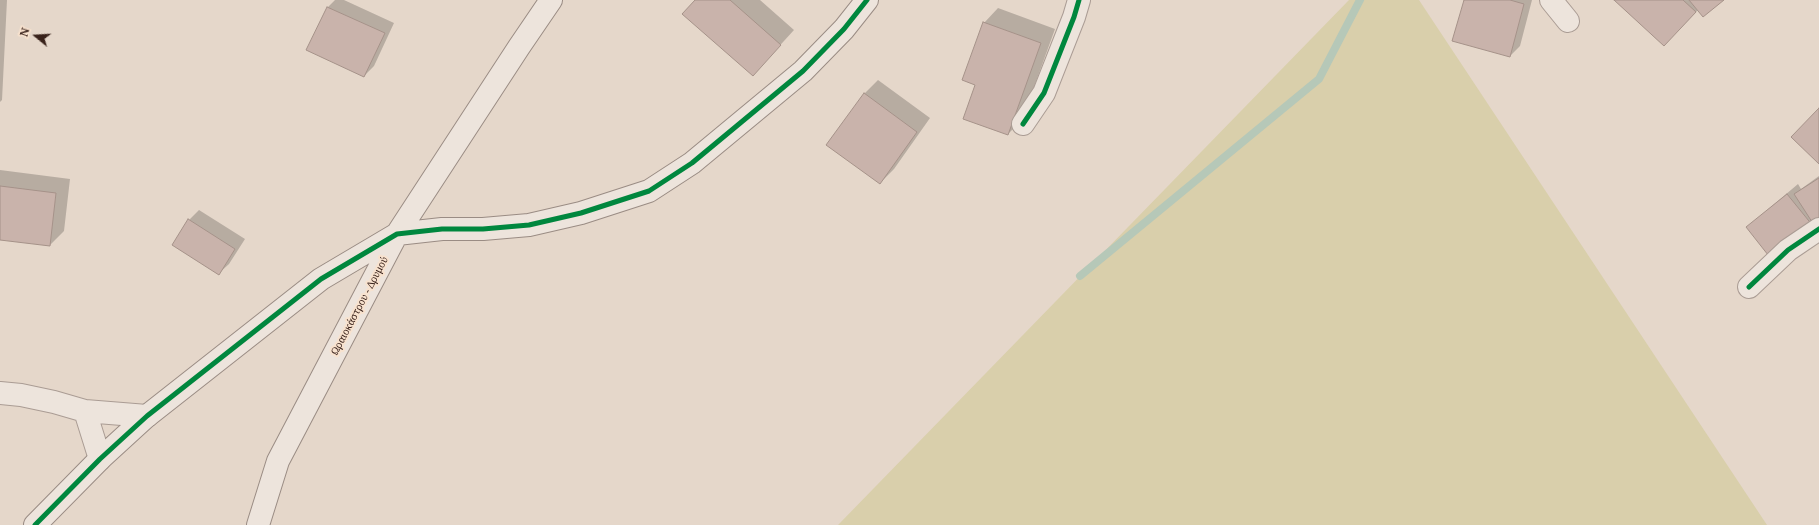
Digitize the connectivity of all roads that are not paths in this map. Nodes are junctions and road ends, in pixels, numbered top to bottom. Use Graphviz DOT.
graph roads {
  1 [pos="551,0"];
  2 [pos="866,0"];
  3 [pos="1079,0"];
  4 [pos="1551,0"];
  5 [pos="1568,21"];
  6 [pos="1023,124"];
  7 [pos="1819,229"];
  8 [pos="397,234"];
  9 [pos="1749,287"];
  10 [pos="0,393"];
  11 [pos="85,411"];
  12 [pos="147,416"];
  13 [pos="100,459"];
  14 [pos="35,525"];
  15 [pos="258,525"];
  1 -- 8 [label="street, Ωραιοκάστρου - Δρυμού"];
  2 -- 8 [label="street"];
  3 -- 6 [label="street"];
  4 -- 5 [label="street"];
  7 -- 9 [label="street"];
  8 -- 12 [label="street"];
  8 -- 15 [label="street, Ωραιοκάστρου - Δρυμού"];
  10 -- 11 [label="street"];
  11 -- 12 [label="street"];
  11 -- 13 [label="street"];
  12 -- 13 [label="street"];
  13 -- 14 [label="street"];
}
